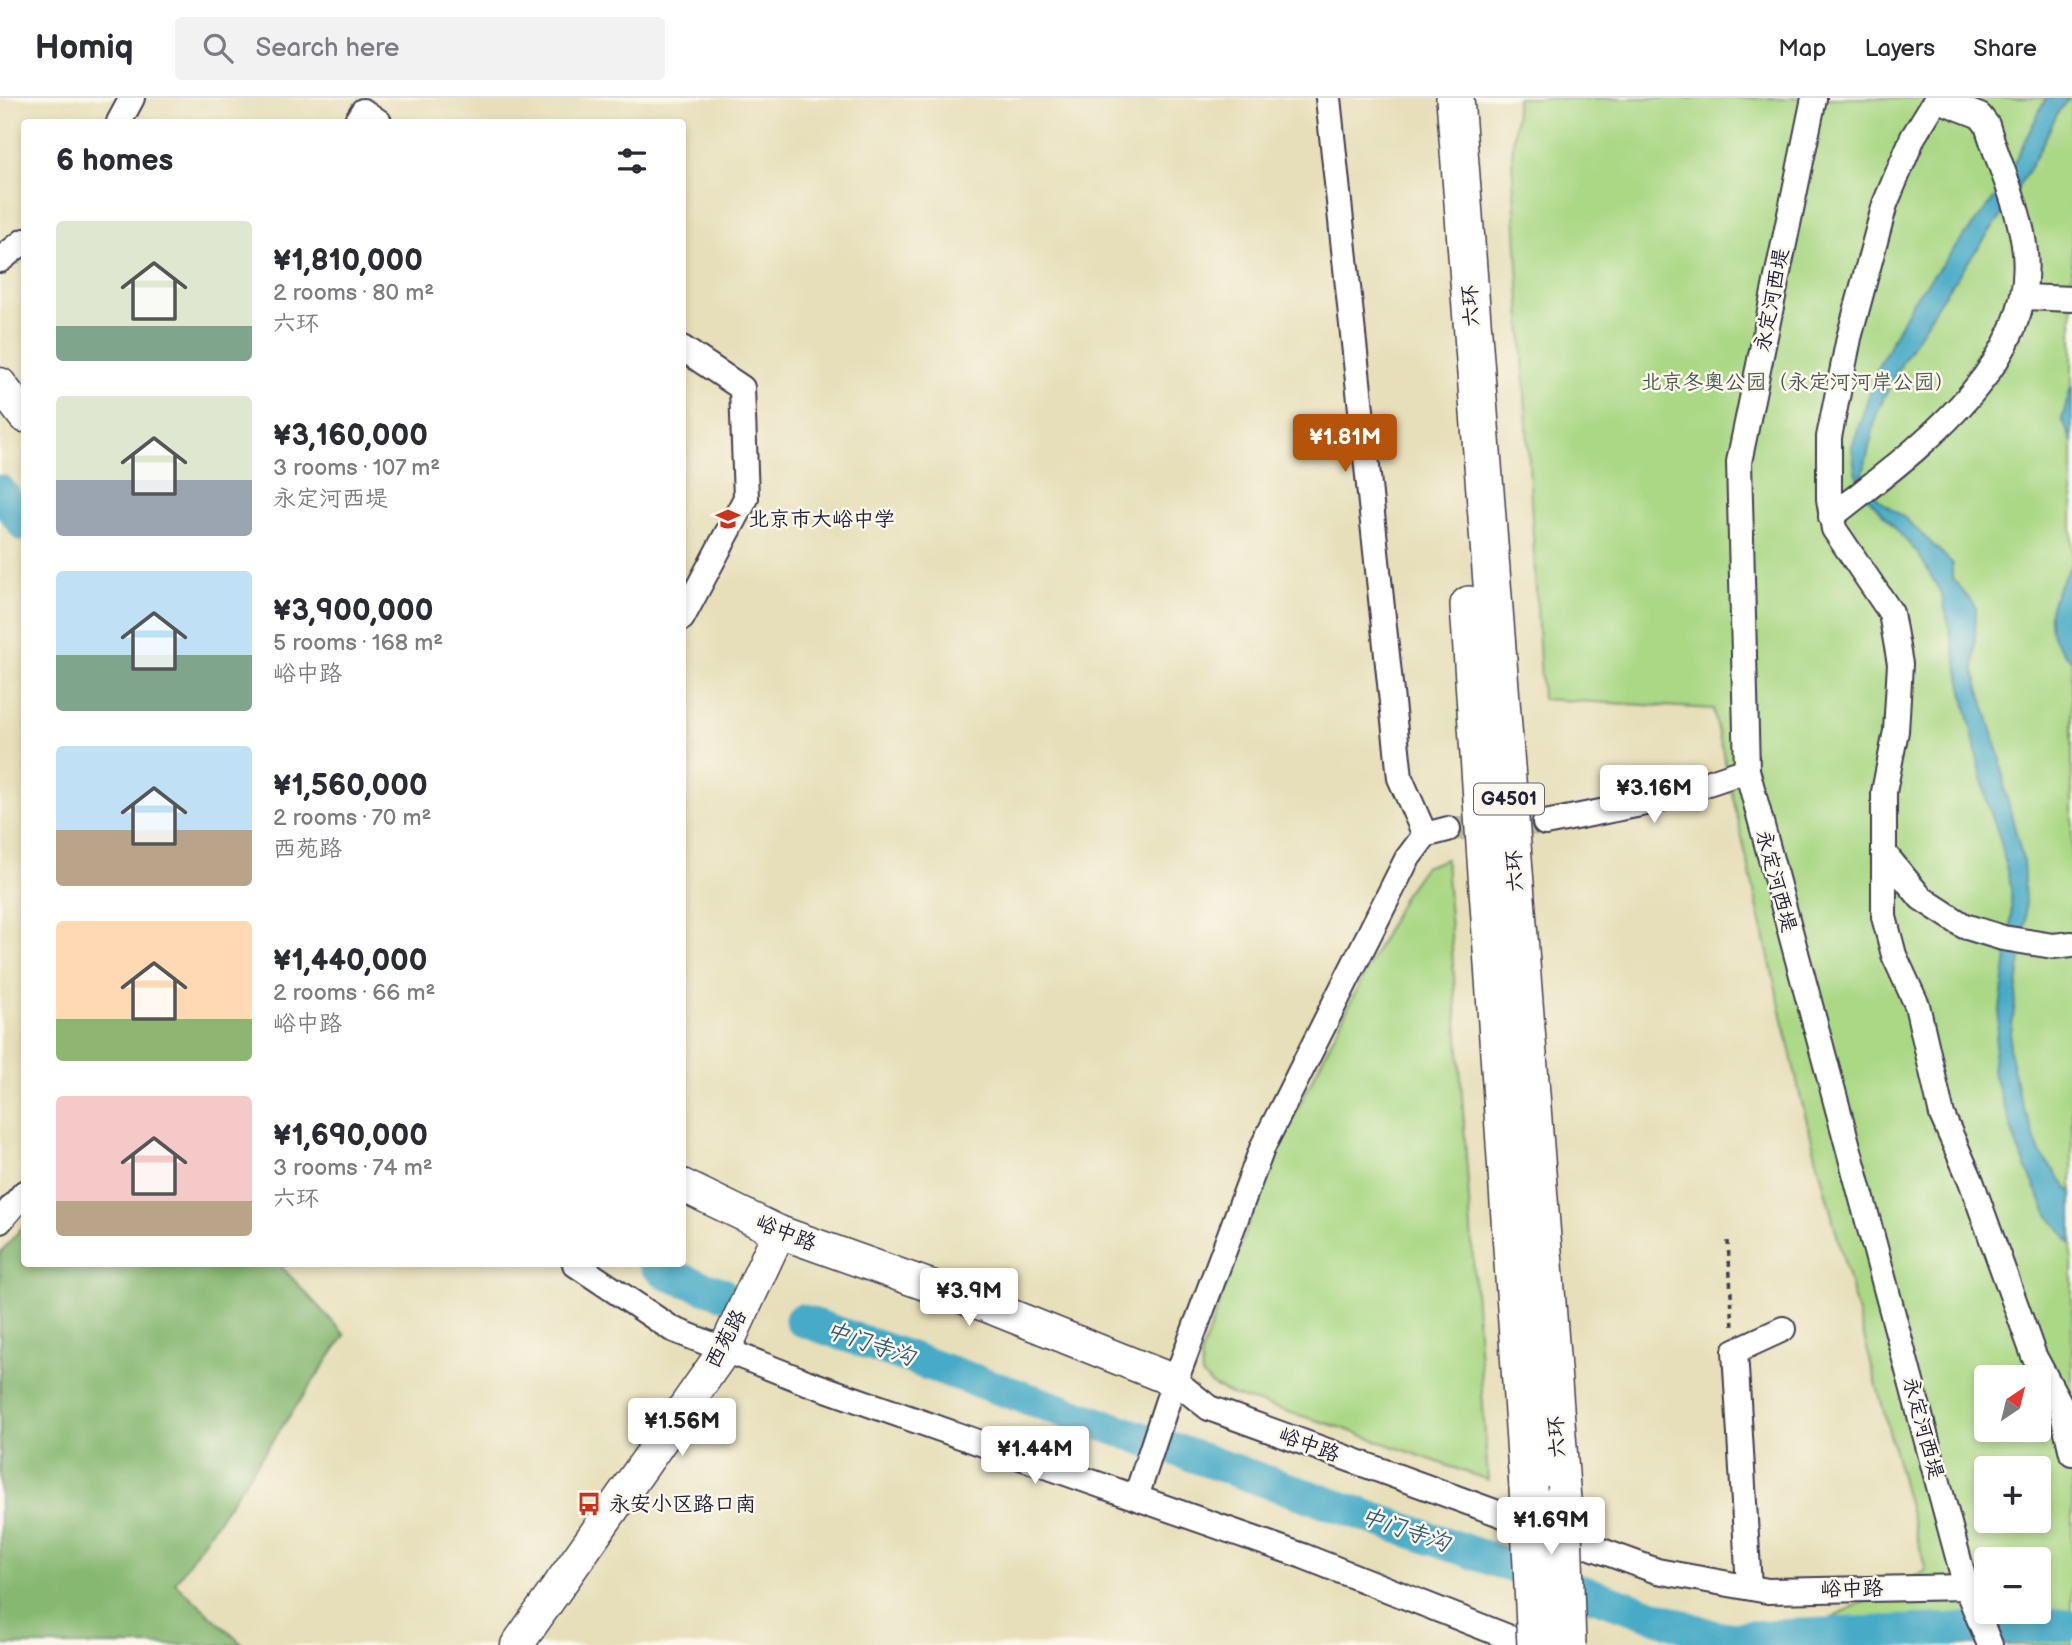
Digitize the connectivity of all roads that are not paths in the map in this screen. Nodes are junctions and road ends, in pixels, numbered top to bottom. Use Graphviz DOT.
graph roads {
  1 [pos="132,98"];
  2 [pos="1328,98"];
  3 [pos="1434,98"];
  4 [pos="1455,98"];
  5 [pos="1472,98"];
  6 [pos="1814,98"];
  7 [pos="1937,98"];
  8 [pos="121,119"];
  9 [pos="358,119"];
  10 [pos="375,119"];
  11 [pos="1461,180"];
  12 [pos="21,243"];
  13 [pos="0,260"];
  14 [pos="2025,297"];
  15 [pos="2072,299"];
  16 [pos="686,351"];
  17 [pos="0,384"];
  18 [pos="21,412"];
  19 [pos="1831,517"];
  20 [pos="686,610"];
  21 [pos="1747,770"];
  22 [pos="1545,823"];
  23 [pos="1884,853"];
  24 [pos="2072,944"];
  25 [pos="686,1187"];
  26 [pos="21,1196"];
  27 [pos="0,1221"];
  28 [pos="779,1232"];
  29 [pos="579,1267"];
  30 [pos="1783,1329"];
  31 [pos="724,1351"];
  32 [pos="1171,1392"];
  33 [pos="2072,1453"];
  34 [pos="1136,1496"];
  35 [pos="1749,1587"];
  36 [pos="1967,1588"];
  37 [pos="517,1645"];
  38 [pos="1528,1645"];
  39 [pos="1536,1645"];
  40 [pos="1567,1645"];
  41 [pos="1990,1645"];
  1 -- 8 [label="street"];
  2 -- 32 [label="street"];
  3 -- 39 [label="highway, 六环 / G4501, bridge"];
  4 -- 11 [label="highway, 六环 / G4501"];
  5 -- 11 [label="highway"];
  6 -- 21 [label="street, 永定河西堤"];
  7 -- 14 [label="street"];
  7 -- 19 [label="street"];
  9 -- 10 [label="street"];
  11 -- 40 [label="highway, 六环 / G4501, bridge"];
  12 -- 13 [label="street"];
  14 -- 15 [label="street"];
  14 -- 19 [label="street"];
  16 -- 20 [label="street"];
  17 -- 18 [label="main road"];
  19 -- 23 [label="street"];
  21 -- 22 [label="street"];
  21 -- 36 [label="street, 永定河西堤"];
  23 -- 24 [label="street"];
  23 -- 33 [label="street"];
  25 -- 28 [label="main road, 峪中路"];
  26 -- 27 [label="street"];
  28 -- 31 [label="main road, 西苑路"];
  28 -- 32 [label="main road, 峪中路"];
  29 -- 31 [label="street"];
  30 -- 35 [label="street"];
  31 -- 34 [label="street"];
  31 -- 37 [label="main road, 西苑路"];
  32 -- 34 [label="street"];
  32 -- 35 [label="street, 峪中路"];
  34 -- 38 [label="street"];
  35 -- 36 [label="street, 峪中路"];
  36 -- 41 [label="street, 永定河西堤"];
}
